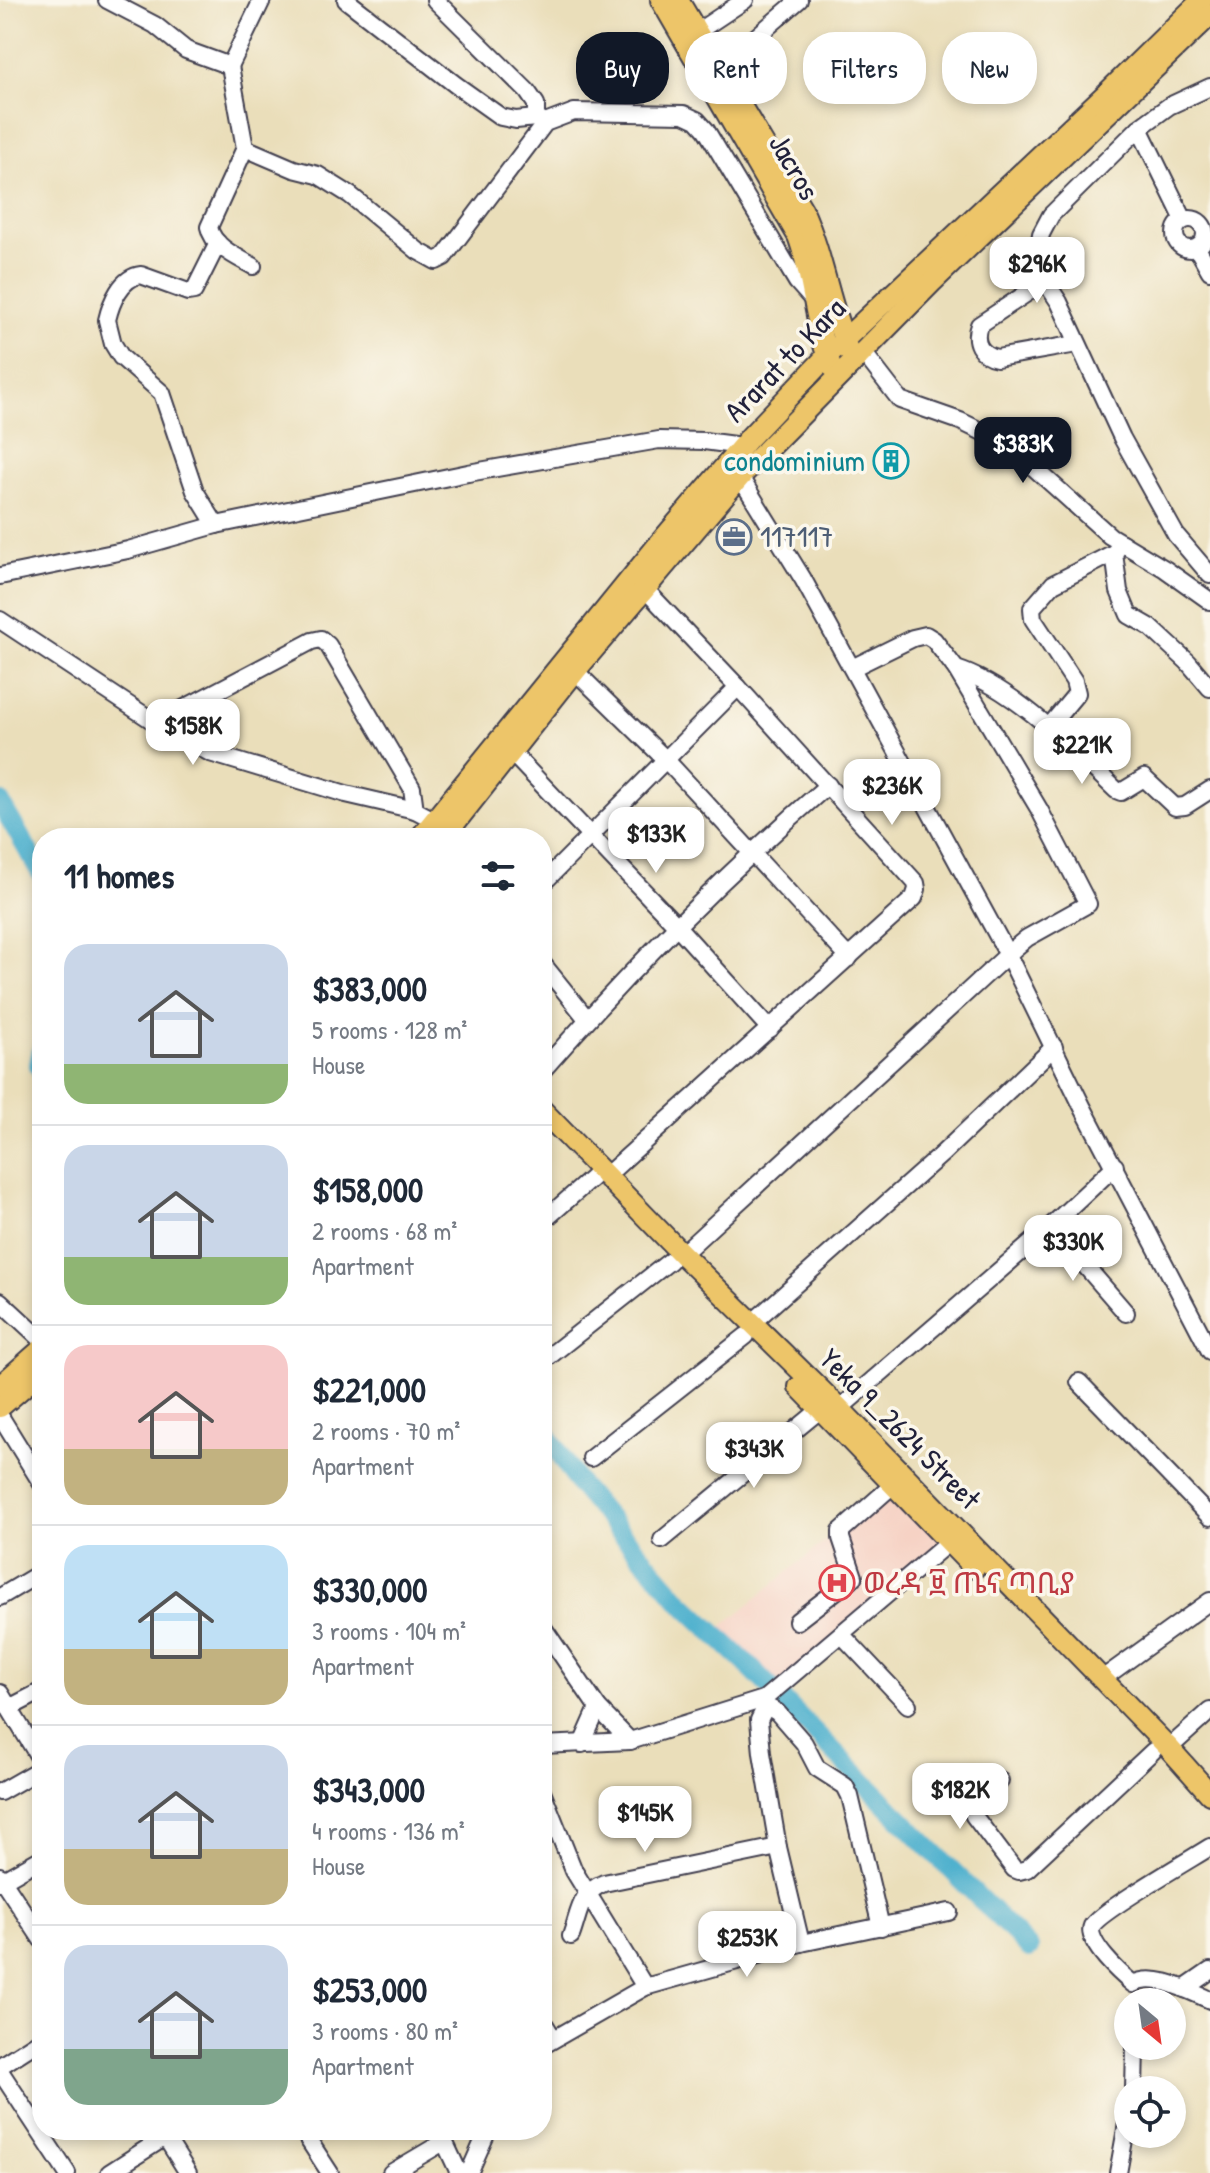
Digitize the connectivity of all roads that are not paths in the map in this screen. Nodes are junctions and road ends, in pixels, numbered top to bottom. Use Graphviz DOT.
graph roads {
  1 [pos="107,0"];
  2 [pos="262,0"];
  3 [pos="346,0"];
  4 [pos="435,0"];
  5 [pos="661,0"];
  6 [pos="678,0"];
  7 [pos="745,0"];
  8 [pos="799,0"];
  9 [pos="1202,0"];
  10 [pos="1210,15"];
  11 [pos="697,32"];
  12 [pos="762,32"];
  13 [pos="230,66"];
  14 [pos="1210,87"];
  15 [pos="741,104"];
  16 [pos="541,120"];
  17 [pos="1139,128"];
  18 [pos="245,148"];
  19 [pos="1184,220"];
  20 [pos="1207,226"];
  21 [pos="218,243"];
  22 [pos="1197,248"];
  23 [pos="253,266"];
  24 [pos="1210,271"];
  25 [pos="1045,281"];
  26 [pos="812,299"];
  27 [pos="844,342"];
  28 [pos="1077,344"];
  29 [pos="827,356"];
  30 [pos="858,357"];
  31 [pos="836,379"];
  32 [pos="742,446"];
  33 [pos="740,477"];
  34 [pos="216,525"];
  35 [pos="1118,548"];
  36 [pos="1210,575"];
  37 [pos="0,576"];
  38 [pos="644,588"];
  39 [pos="1210,601"];
  40 [pos="0,620"];
  41 [pos="570,665"];
  42 [pos="852,668"];
  43 [pos="956,669"];
  44 [pos="738,687"];
  45 [pos="1210,688"];
  46 [pos="156,723"];
  47 [pos="1048,728"];
  48 [pos="511,752"];
  49 [pos="666,760"];
  50 [pos="828,785"];
  51 [pos="1210,790"];
  52 [pos="431,823"];
  53 [pos="590,834"];
  54 [pos="752,851"];
  55 [pos="552,874"];
  56 [pos="676,925"];
  57 [pos="1008,955"];
  58 [pos="849,958"];
  59 [pos="552,975"];
  60 [pos="587,1019"];
  61 [pos="770,1029"];
  62 [pos="1054,1047"];
  63 [pos="552,1059"];
  64 [pos="552,1122"];
  65 [pos="552,1137"];
  66 [pos="1115,1166"];
  67 [pos="599,1176"];
  68 [pos="552,1214"];
  69 [pos="1051,1226"];
  70 [pos="676,1258"];
  71 [pos="0,1301"];
  72 [pos="1126,1313"];
  73 [pos="749,1330"];
  74 [pos="32,1331"];
  75 [pos="1210,1351"];
  76 [pos="552,1354"];
  77 [pos="32,1358"];
  78 [pos="32,1380"];
  79 [pos="1079,1382"];
  80 [pos="0,1386"];
  81 [pos="0,1407"];
  82 [pos="830,1409"];
  83 [pos="0,1416"];
  84 [pos="591,1458"];
  85 [pos="32,1468"];
  86 [pos="894,1484"];
  87 [pos="1210,1517"];
  88 [pos="662,1540"];
  89 [pos="949,1542"];
  90 [pos="32,1578"];
  91 [pos="0,1596"];
  92 [pos="1210,1601"];
  93 [pos="797,1621"];
  94 [pos="841,1634"];
  95 [pos="552,1641"];
  96 [pos="1102,1679"];
  97 [pos="0,1693"];
  98 [pos="32,1696"];
  99 [pos="767,1699"];
  100 [pos="908,1705"];
  101 [pos="9,1708"];
  102 [pos="598,1708"];
  103 [pos="1210,1711"];
  104 [pos="630,1741"];
  105 [pos="582,1744"];
  106 [pos="552,1745"];
  107 [pos="32,1746"];
  108 [pos="1161,1749"];
  109 [pos="32,1774"];
  110 [pos="1000,1781"];
  111 [pos="0,1792"];
  112 [pos="1210,1794"];
  113 [pos="1210,1810"];
  114 [pos="552,1816"];
  115 [pos="778,1847"];
  116 [pos="1210,1847"];
  117 [pos="32,1863"];
  118 [pos="1,1880"];
  119 [pos="586,1893"];
  120 [pos="949,1912"];
  121 [pos="32,1925"];
  122 [pos="881,1927"];
  123 [pos="571,1936"];
  124 [pos="801,1943"];
  125 [pos="1210,1971"];
  126 [pos="1133,1984"];
  127 [pos="645,1987"];
  128 [pos="1133,1988"];
  129 [pos="1180,1988"];
  130 [pos="1185,1988"];
  131 [pos="1186,1990"];
  132 [pos="1210,2000"];
  133 [pos="552,2039"];
  134 [pos="32,2046"];
  135 [pos="0,2068"];
  136 [pos="32,2118"];
  137 [pos="46,2140"];
  138 [pos="156,2140"];
  139 [pos="171,2140"];
  140 [pos="309,2140"];
  141 [pos="438,2140"];
  142 [pos="447,2140"];
  143 [pos="484,2140"];
  144 [pos="1123,2148"];
  145 [pos="67,2173"];
  146 [pos="109,2173"];
  147 [pos="188,2173"];
  148 [pos="330,2173"];
  149 [pos="391,2173"];
  150 [pos="459,2173"];
  151 [pos="469,2173"];
  152 [pos="1118,2173"];
  1 -- 13 [label="street"];
  2 -- 13 [label="street"];
  3 -- 16 [label="street"];
  4 -- 16 [label="street"];
  5 -- 26 [label="main road, Jacros"];
  6 -- 11 [label="main road, Jacros"];
  7 -- 11 [label="street"];
  8 -- 12 [label="street"];
  9 -- 27 [label="main road, Ararat to Kara"];
  10 -- 30 [label="main road, Ararat to Kara"];
  13 -- 18 [label="street"];
  14 -- 17 [label="street"];
  15 -- 27 [label="main road, Jacros"];
  16 -- 18 [label="street"];
  16 -- 26 [label="street"];
  17 -- 19 [label="street"];
  17 -- 25 [label="street"];
  18 -- 21 [label="street"];
  19 -- 20 [label="street"];
  19 -- 22 [label="street"];
  20 -- 22 [label="street"];
  21 -- 23 [label="street"];
  21 -- 34 [label="street"];
  22 -- 24 [label="street"];
  25 -- 28 [label="street"];
  25 -- 28 [label="street"];
  26 -- 29 [label="main road, Jacros"];
  27 -- 29 [label="main road, Ararat to Kara"];
  27 -- 30 [label="main road, Jacros"];
  28 -- 36 [label="street"];
  29 -- 31 [label="main road, Jacros"];
  29 -- 32 [label="main road, Ararat to Kara"];
  30 -- 31 [label="main road, Ararat to Kara"];
  30 -- 35 [label="street"];
  31 -- 33 [label="main road, Ararat to Kara"];
  32 -- 34 [label="street"];
  32 -- 41 [label="main road, Ararat to Kara"];
  33 -- 38 [label="main road, Ararat to Kara"];
  33 -- 42 [label="street"];
  34 -- 37 [label="street"];
  35 -- 39 [label="street"];
  35 -- 45 [label="street"];
  35 -- 47 [label="street"];
  38 -- 41 [label="main road, Ararat to Kara"];
  38 -- 44 [label="street"];
  40 -- 46 [label="street"];
  41 -- 48 [label="main road, Ararat to Kara"];
  41 -- 49 [label="street"];
  41 -- 52 [label="main road, Ararat to Kara"];
  42 -- 43 [label="street"];
  42 -- 57 [label="street"];
  43 -- 47 [label="street"];
  43 -- 57 [label="street"];
  44 -- 49 [label="street"];
  44 -- 50 [label="street"];
  46 -- 52 [label="street"];
  46 -- 52 [label="street"];
  47 -- 51 [label="street"];
  48 -- 52 [label="main road, Ararat to Kara"];
  48 -- 53 [label="street"];
  49 -- 53 [label="street"];
  49 -- 54 [label="street"];
  50 -- 54 [label="street"];
  50 -- 58 [label="street"];
  53 -- 55 [label="street"];
  53 -- 56 [label="street"];
  54 -- 56 [label="street"];
  54 -- 58 [label="street"];
  56 -- 60 [label="street"];
  56 -- 61 [label="street"];
  57 -- 62 [label="street"];
  57 -- 70 [label="street"];
  58 -- 61 [label="street"];
  59 -- 60 [label="street"];
  60 -- 63 [label="street"];
  61 -- 67 [label="street"];
  62 -- 66 [label="street"];
  62 -- 73 [label="street"];
  64 -- 67 [label="main road, Yeka 9_2624 Street"];
  65 -- 67 [label="main road, Yeka 9_2624 Street"];
  66 -- 69 [label="street"];
  66 -- 75 [label="street"];
  67 -- 68 [label="street"];
  67 -- 70 [label="main road, Yeka 9_2624 Street"];
  69 -- 72 [label="street"];
  69 -- 82 [label="street"];
  70 -- 73 [label="main road, Yeka 9_2624 Street"];
  70 -- 76 [label="street"];
  71 -- 74 [label="street"];
  73 -- 82 [label="main road, Yeka 9_2624 Street"];
  73 -- 84 [label="street"];
  77 -- 80 [label="main road"];
  78 -- 81 [label="main road"];
  79 -- 87 [label="street"];
  82 -- 86 [label="main road, Yeka 9_2624 Street"];
  82 -- 88 [label="street"];
  82 -- 96 [label="main road, Yeka 9_2624 Street"];
  83 -- 85 [label="street"];
  86 -- 89 [label="main road, Yeka 9_2624 Street"];
  86 -- 93 [label="street"];
  89 -- 94 [label="street"];
  89 -- 108 [label="main road, Yeka 9_2624 Street"];
  90 -- 91 [label="street"];
  92 -- 96 [label="street"];
  94 -- 99 [label="street"];
  94 -- 100 [label="street"];
  95 -- 102 [label="street"];
  96 -- 108 [label="main road, Yeka 9_2624 Street"];
  97 -- 101 [label="street"];
  98 -- 101 [label="street"];
  99 -- 104 [label="street"];
  99 -- 115 [label="street"];
  99 -- 122 [label="street"];
  101 -- 107 [label="street"];
  102 -- 104 [label="street"];
  102 -- 105 [label="street"];
  103 -- 108 [label="street"];
  104 -- 105 [label="street"];
  105 -- 106 [label="street"];
  108 -- 110 [label="street"];
  108 -- 112 [label="main road, Yeka 9_2624 Street"];
  108 -- 113 [label="main road, Yeka 9_2624 Street"];
  109 -- 111 [label="street"];
  114 -- 119 [label="street"];
  115 -- 119 [label="street"];
  115 -- 124 [label="street"];
  116 -- 126 [label="street"];
  117 -- 118 [label="street"];
  118 -- 121 [label="street"];
  119 -- 123 [label="street"];
  119 -- 127 [label="street"];
  120 -- 122 [label="street"];
  122 -- 124 [label="street"];
  124 -- 127 [label="street"];
  125 -- 130 [label="street"];
  126 -- 128 [label="street"];
  126 -- 129 [label="street"];
  127 -- 133 [label="street"];
  131 -- 132 [label="street"];
  134 -- 135 [label="street"];
  135 -- 136 [label="street"];
  137 -- 145 [label="street"];
  138 -- 146 [label="street"];
  139 -- 147 [label="street"];
  140 -- 148 [label="street"];
  141 -- 149 [label="street"];
  142 -- 150 [label="street"];
  143 -- 151 [label="street"];
  144 -- 152 [label="street"];
}
